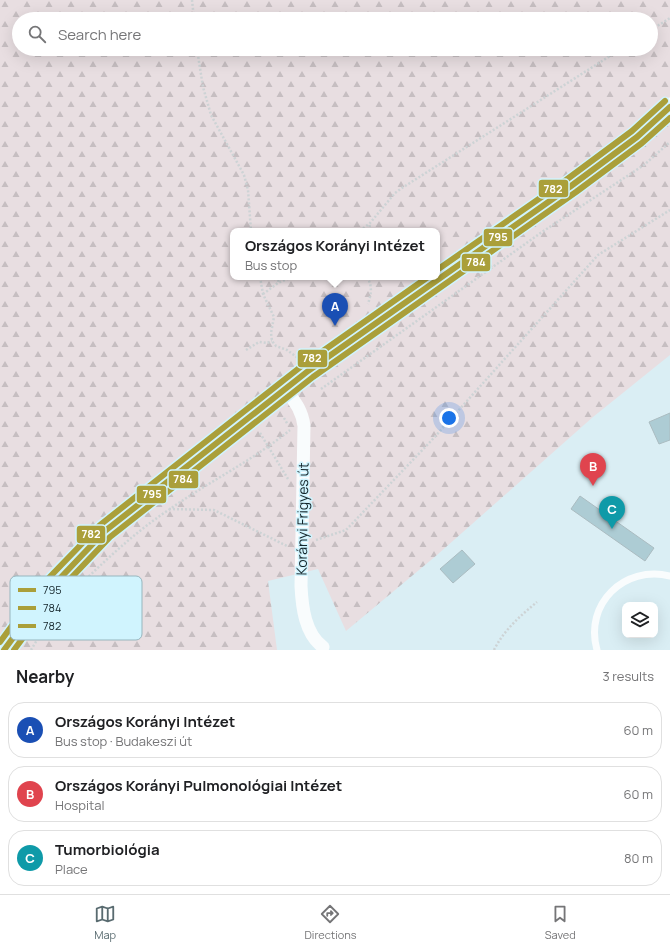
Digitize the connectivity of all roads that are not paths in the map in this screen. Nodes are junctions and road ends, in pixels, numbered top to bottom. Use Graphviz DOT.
graph roads {
  1 [pos="670,107"];
  2 [pos="440,279"];
  3 [pos="438,280"];
  4 [pos="286,390"];
  5 [pos="62,576"];
  6 [pos="670,576"];
  7 [pos="11,640"];
  8 [pos="324,649"];
  9 [pos="4,650"];
  10 [pos="597,650"];
  1 -- 2 [label="main road"];
  3 -- 4 [label="main road"];
  4 -- 5 [label="main road"];
  4 -- 8 [label="street, Korányi Frigyes út"];
  6 -- 10 [label="lane"];
  7 -- 9 [label="main road"];
}
